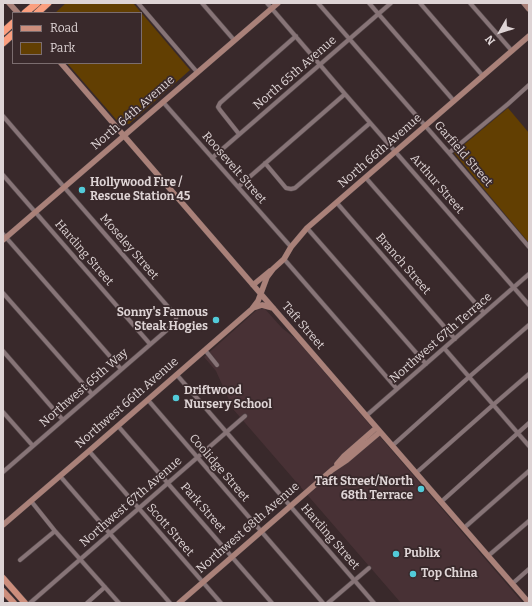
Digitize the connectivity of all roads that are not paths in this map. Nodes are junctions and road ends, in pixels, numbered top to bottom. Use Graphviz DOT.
graph roads {
  1 [pos="9,3"];
  2 [pos="48,3"];
  3 [pos="138,3"];
  4 [pos="202,3"];
  5 [pos="267,3"];
  6 [pos="278,3"];
  7 [pos="318,3"];
  8 [pos="369,3"];
  9 [pos="391,3"];
  10 [pos="420,3"];
  11 [pos="470,3"];
  12 [pos="524,3"];
  13 [pos="34,5"];
  14 [pos="272,8"];
  15 [pos="529,9"];
  16 [pos="17,12"];
  17 [pos="26,12"];
  18 [pos="38,12"];
  19 [pos="378,14"];
  20 [pos="12,24"];
  21 [pos="3,32"];
  22 [pos="12,35"];
  23 [pos="296,36"];
  24 [pos="529,36"];
  25 [pos="349,39"];
  26 [pos="234,40"];
  27 [pos="3,43"];
  28 [pos="512,51"];
  29 [pos="62,64"];
  30 [pos="320,65"];
  31 [pos="197,72"];
  32 [pos="483,76"];
  33 [pos="529,85"];
  34 [pos="345,94"];
  35 [pos="454,101"];
  36 [pos="163,102"];
  37 [pos="3,116"];
  38 [pos="370,123"];
  39 [pos="426,126"];
  40 [pos="239,134"];
  41 [pos="123,136"];
  42 [pos="396,152"];
  43 [pos="449,153"];
  44 [pos="212,158"];
  45 [pos="265,163"];
  46 [pos="3,175"];
  47 [pos="366,178"];
  48 [pos="64,187"];
  49 [pos="238,187"];
  50 [pos="337,203"];
  51 [pos="35,212"];
  52 [pos="308,228"];
  53 [pos="4,237"];
  54 [pos="529,246"];
  55 [pos="291,247"];
  56 [pos="284,259"];
  57 [pos="274,269"];
  58 [pos="529,274"];
  59 [pos="253,285"];
  60 [pos="514,287"];
  61 [pos="3,293"];
  62 [pos="261,294"];
  63 [pos="529,304"];
  64 [pos="274,308"];
  65 [pos="252,309"];
  66 [pos="484,313"];
  67 [pos="176,319"];
  68 [pos="529,324"];
  69 [pos="455,339"];
  70 [pos="150,344"];
  71 [pos="444,348"];
  72 [pos="205,350"];
  73 [pos="3,352"];
  74 [pos="426,364"];
  75 [pos="217,365"];
  76 [pos="121,369"];
  77 [pos="529,374"];
  78 [pos="177,375"];
  79 [pos="469,377"];
  80 [pos="397,390"];
  81 [pos="92,394"];
  82 [pos="148,400"];
  83 [pos="493,405"];
  84 [pos="3,412"];
  85 [pos="245,416"];
  86 [pos="366,416"];
  87 [pos="63,420"];
  88 [pos="529,423"];
  89 [pos="118,426"];
  90 [pos="378,430"];
  91 [pos="226,432"];
  92 [pos="517,433"];
  93 [pos="33,446"];
  94 [pos="392,446"];
  95 [pos="529,446"];
  96 [pos="89,451"];
  97 [pos="197,458"];
  98 [pos="3,471"];
  99 [pos="529,471"];
  100 [pos="416,473"];
  101 [pos="60,476"];
  102 [pos="168,483"];
  103 [pos="30,501"];
  104 [pos="441,502"];
  105 [pos="290,506"];
  106 [pos="139,509"];
  107 [pos="529,521"];
  108 [pos="3,525"];
  109 [pos="464,528"];
  110 [pos="55,531"];
  111 [pos="261,532"];
  112 [pos="110,534"];
  113 [pos="488,556"];
  114 [pos="232,557"];
  115 [pos="81,559"];
  116 [pos="20,560"];
  117 [pos="368,568"];
  118 [pos="529,570"];
  119 [pos="3,578"];
  120 [pos="354,580"];
  121 [pos="203,582"];
  122 [pos="512,584"];
  123 [pos="105,587"];
  124 [pos="3,590"];
  125 [pos="14,603"];
  126 [pos="25,603"];
  127 [pos="30,603"];
  128 [pos="87,603"];
  129 [pos="119,603"];
  130 [pos="170,603"];
  131 [pos="179,603"];
  132 [pos="221,603"];
  133 [pos="272,603"];
  134 [pos="323,603"];
  135 [pos="328,603"];
  136 [pos="374,603"];
  137 [pos="529,603"];
  1 -- 16 [label="street"];
  2 -- 18 [label="highway"];
  3 -- 31 [label="street"];
  4 -- 26 [label="street"];
  5 -- 14 [label="street, Arthur Street"];
  6 -- 14 [label="street, North 64th Avenue"];
  7 -- 25 [label="street, Garfield Street"];
  8 -- 19 [label="street"];
  9 -- 19 [label="street, North 65th Avenue"];
  10 -- 32 [label="street"];
  11 -- 28 [label="street"];
  12 -- 15 [label="street"];
  13 -- 17 [label="highway"];
  14 -- 23 [label="street, Arthur Street"];
  14 -- 26 [label="street, North 64th Avenue"];
  19 -- 25 [label="street, North 65th Avenue"];
  19 -- 35 [label="street"];
  20 -- 21 [label="highway"];
  22 -- 27 [label="highway"];
  23 -- 30 [label="street, Arthur Street"];
  23 -- 40 [label="street"];
  24 -- 28 [label="street, North 66th Avenue"];
  25 -- 30 [label="street, North 65th Avenue"];
  25 -- 39 [label="street, Garfield Street"];
  26 -- 31 [label="street, North 64th Avenue"];
  28 -- 32 [label="street, North 66th Avenue"];
  29 -- 41 [label="street, Taft Street"];
  30 -- 34 [label="street, Arthur Street"];
  30 -- 40 [label="street, North 65th Avenue"];
  31 -- 36 [label="street, North 64th Avenue"];
  32 -- 35 [label="street, North 66th Avenue"];
  33 -- 43 [label="street"];
  34 -- 38 [label="street, Arthur Street"];
  34 -- 45 [label="street"];
  35 -- 39 [label="street, North 66th Avenue"];
  36 -- 41 [label="street, North 64th Avenue"];
  36 -- 44 [label="street, Roosevelt Street"];
  37 -- 48 [label="street, Moseley Street"];
  38 -- 42 [label="street, Arthur Street"];
  38 -- 45 [label="street"];
  39 -- 42 [label="street, North 66th Avenue"];
  39 -- 43 [label="street, Garfield Street"];
  40 -- 44 [label="street, North 65th Avenue"];
  41 -- 48 [label="street, North 64th Avenue"];
  41 -- 59 [label="street, Taft Street"];
  42 -- 47 [label="street, North 66th Avenue"];
  42 -- 60 [label="street, Arthur Street"];
  43 -- 54 [label="street, Garfield Street"];
  44 -- 49 [label="street, Roosevelt Street"];
  45 -- 49 [label="street"];
  46 -- 51 [label="street, Harding Street"];
  47 -- 50 [label="street, North 66th Avenue"];
  47 -- 66 [label="street"];
  48 -- 51 [label="street, North 64th Avenue"];
  48 -- 67 [label="street, Moseley Street"];
  49 -- 55 [label="street, Roosevelt Street"];
  50 -- 52 [label="street, North 66th Avenue"];
  50 -- 69 [label="street, Branch Street"];
  51 -- 53 [label="street, North 64th Avenue"];
  51 -- 70 [label="street, Harding Street"];
  52 -- 55 [label="street, North 66th Avenue"];
  52 -- 74 [label="street"];
  53 -- 76 [label="street"];
  55 -- 56 [label="street, North 66th Avenue"];
  56 -- 57 [label="street, North 66th Avenue"];
  56 -- 80 [label="street"];
  57 -- 59 [label="street"];
  57 -- 62 [label="street, North 66th Avenue"];
  58 -- 60 [label="street, Northwest 67th Terrace"];
  59 -- 62 [label="street, Taft Street"];
  60 -- 63 [label="street, Arthur Street"];
  60 -- 66 [label="street, Northwest 67th Terrace"];
  61 -- 81 [label="street"];
  62 -- 64 [label="street, Taft Street"];
  62 -- 65 [label="street, Northwest 66th Avenue"];
  64 -- 65 [label="street"];
  64 -- 86 [label="street, Taft Street"];
  65 -- 72 [label="street, Northwest 66th Avenue"];
  66 -- 69 [label="street, Northwest 67th Terrace"];
  67 -- 70 [label="street, Northwest 65th Way"];
  68 -- 79 [label="street"];
  69 -- 71 [label="street, Northwest 67th Terrace"];
  70 -- 76 [label="street, Northwest 65th Way"];
  71 -- 74 [label="street, Northwest 67th Terrace"];
  71 -- 79 [label="street"];
  72 -- 75 [label="street"];
  72 -- 78 [label="street, Northwest 66th Avenue"];
  73 -- 87 [label="street"];
  74 -- 80 [label="street, Northwest 67th Terrace"];
  76 -- 81 [label="street, Northwest 65th Way"];
  77 -- 83 [label="street"];
  78 -- 82 [label="street, Northwest 66th Avenue"];
  78 -- 91 [label="street, Harding Street"];
  79 -- 83 [label="street"];
  79 -- 94 [label="street"];
  80 -- 86 [label="street, Northwest 67th Terrace"];
  81 -- 87 [label="street, Northwest 65th Way"];
  82 -- 89 [label="street, Northwest 66th Avenue"];
  82 -- 97 [label="street, Coolidge Street"];
  83 -- 92 [label="street"];
  83 -- 100 [label="street"];
  84 -- 93 [label="street"];
  85 -- 91 [label="street, Northwest 67th Avenue"];
  86 -- 90 [label="street, Taft Street"];
  87 -- 93 [label="street, Northwest 65th Way"];
  88 -- 92 [label="street"];
  89 -- 96 [label="street, Northwest 66th Avenue"];
  89 -- 102 [label="street, Park Street"];
  90 -- 94 [label="street, Taft Street"];
  90 -- 105 [label="street, Northwest 68th Avenue"];
  91 -- 97 [label="street, Northwest 67th Avenue"];
  91 -- 105 [label="street, Harding Street"];
  92 -- 95 [label="street"];
  92 -- 104 [label="street"];
  93 -- 98 [label="street, Northwest 65th Way"];
  94 -- 100 [label="street, Taft Street"];
  96 -- 101 [label="street, Northwest 66th Avenue"];
  96 -- 106 [label="street, Scott Street"];
  97 -- 102 [label="street, Northwest 67th Avenue"];
  97 -- 111 [label="street, Coolidge Street"];
  99 -- 109 [label="street"];
  100 -- 104 [label="street, Taft Street"];
  101 -- 103 [label="street, Northwest 66th Avenue"];
  101 -- 112 [label="street"];
  102 -- 106 [label="street, Northwest 67th Avenue"];
  102 -- 114 [label="street, Park Street"];
  103 -- 108 [label="street, Northwest 66th Avenue"];
  103 -- 110 [label="street"];
  104 -- 109 [label="street, Taft Street"];
  105 -- 111 [label="street, Northwest 68th Avenue"];
  105 -- 120 [label="street, Harding Street"];
  106 -- 112 [label="street, Northwest 67th Avenue"];
  106 -- 121 [label="street, Scott Street"];
  107 -- 113 [label="street"];
  109 -- 113 [label="street, Taft Street"];
  110 -- 115 [label="street"];
  110 -- 116 [label="street"];
  111 -- 114 [label="street, Northwest 68th Avenue"];
  111 -- 134 [label="street, Coolidge Street"];
  112 -- 115 [label="street, Northwest 67th Avenue"];
  112 -- 130 [label="street"];
  113 -- 122 [label="street, Taft Street"];
  114 -- 121 [label="street, Northwest 68th Avenue"];
  114 -- 133 [label="street, Park Street"];
  115 -- 123 [label="street"];
  115 -- 127 [label="street, Northwest 67th Avenue"];
  117 -- 120 [label="street"];
  118 -- 122 [label="street"];
  119 -- 126 [label="main road"];
  120 -- 135 [label="street"];
  120 -- 136 [label="street, Harding Street"];
  121 -- 131 [label="street, Northwest 68th Avenue"];
  121 -- 132 [label="street, Scott Street"];
  122 -- 137 [label="street, Taft Street"];
  123 -- 128 [label="street"];
  123 -- 129 [label="street"];
  124 -- 125 [label="main road"];
}
